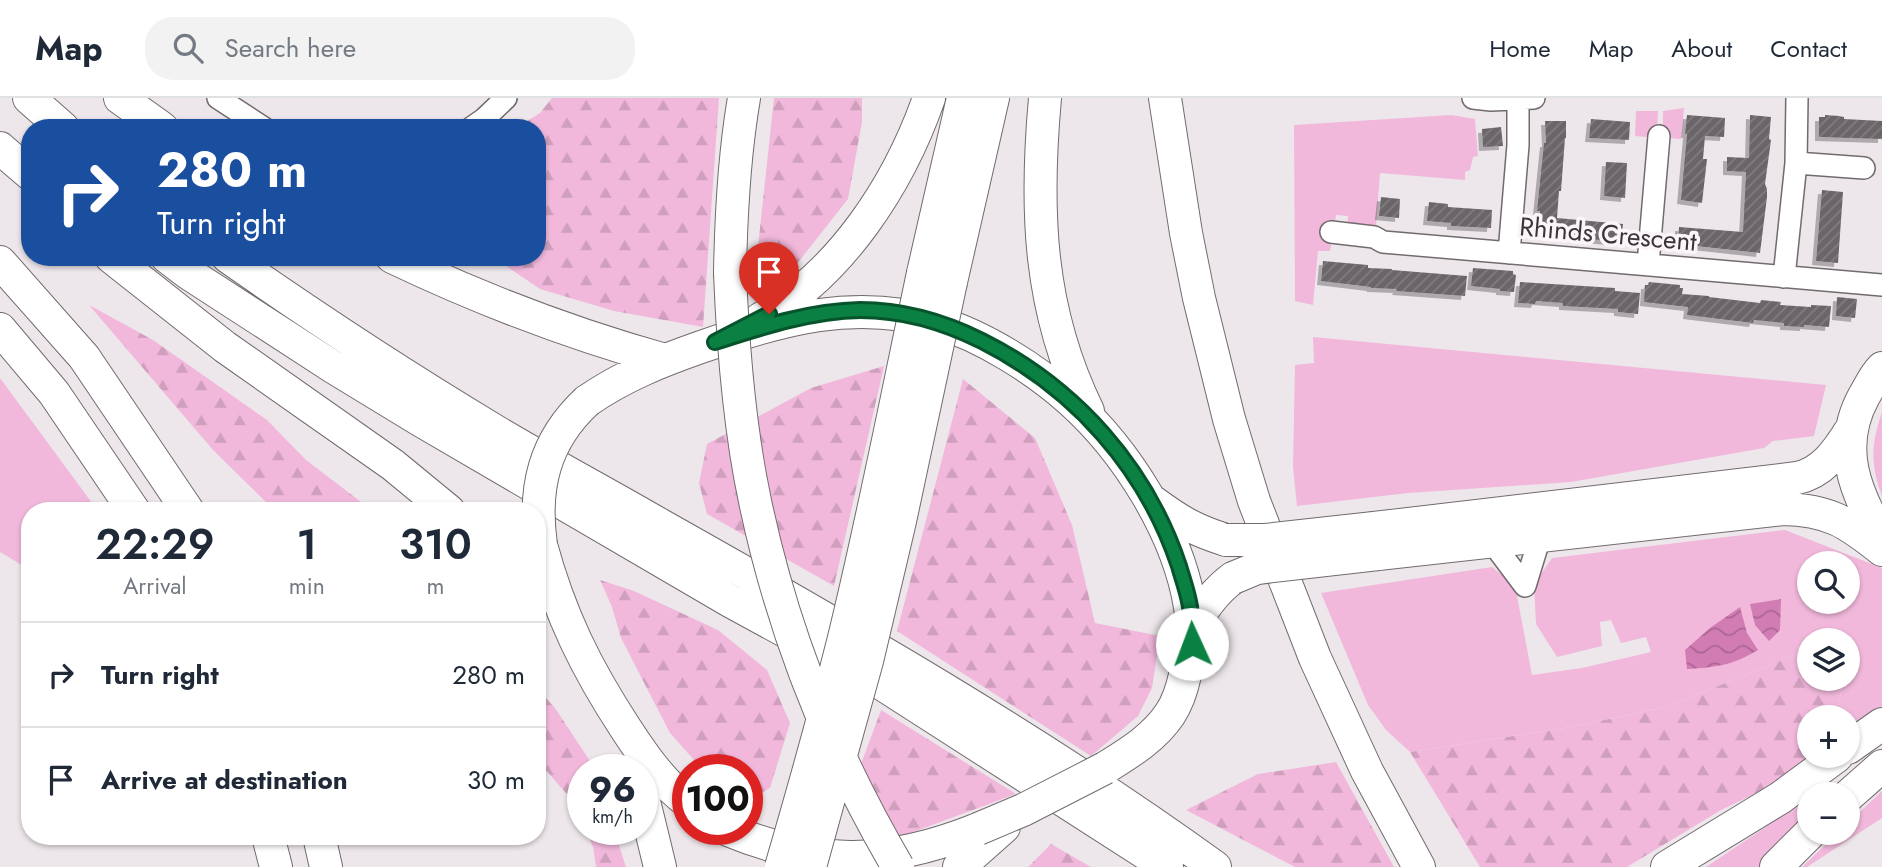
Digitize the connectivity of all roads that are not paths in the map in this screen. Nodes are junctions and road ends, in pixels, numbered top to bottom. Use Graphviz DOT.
graph roads {
  1 [pos="29,98"];
  2 [pos="120,98"];
  3 [pos="218,98"];
  4 [pos="506,98"];
  5 [pos="744,98"];
  6 [pos="929,98"];
  7 [pos="963,98"];
  8 [pos="993,98"];
  9 [pos="1045,98"];
  10 [pos="1165,98"];
  11 [pos="1473,98"];
  12 [pos="1797,98"];
  13 [pos="1526,99"];
  14 [pos="54,119"];
  15 [pos="149,119"];
  16 [pos="250,119"];
  17 [pos="484,119"];
  18 [pos="0,129"];
  19 [pos="1659,136"];
  20 [pos="21,146"];
  21 [pos="0,148"];
  22 [pos="1796,163"];
  23 [pos="0,166"];
  24 [pos="21,166"];
  25 [pos="1872,168"];
  26 [pos="21,184"];
  27 [pos="1331,232"];
  28 [pos="1509,253"];
  29 [pos="0,262"];
  30 [pos="1648,264"];
  31 [pos="122,266"];
  32 [pos="141,266"];
  33 [pos="179,266"];
  34 [pos="241,266"];
  35 [pos="411,266"];
  36 [pos="1784,276"];
  37 [pos="937,278"];
  38 [pos="1882,285"];
  39 [pos="0,329"];
  40 [pos="715,342"];
  41 [pos="665,360"];
  42 [pos="1882,368"];
  43 [pos="312,407"];
  44 [pos="1094,425"];
  45 [pos="1850,431"];
  46 [pos="1151,500"];
  47 [pos="128,502"];
  48 [pos="182,502"];
  49 [pos="438,502"];
  50 [pos="537,502"];
  51 [pos="1540,537"];
  52 [pos="1882,539"];
  53 [pos="1376,541"];
  54 [pos="1493,541"];
  55 [pos="1882,550"];
  56 [pos="546,562"];
  57 [pos="546,611"];
  58 [pos="1192,626"];
  59 [pos="578,649"];
  60 [pos="614,710"];
  61 [pos="1882,724"];
  62 [pos="1860,740"];
  63 [pos="629,754"];
  64 [pos="1882,765"];
  65 [pos="1821,768"];
  66 [pos="1860,785"];
  67 [pos="672,788"];
  68 [pos="982,836"];
  69 [pos="763,844"];
  70 [pos="270,845"];
  71 [pos="321,845"];
  72 [pos="655,845"];
  73 [pos="1798,845"];
  74 [pos="276,867"];
  75 [pos="326,867"];
  76 [pos="660,867"];
  77 [pos="781,867"];
  78 [pos="810,867"];
  79 [pos="898,867"];
  80 [pos="959,867"];
  81 [pos="1167,867"];
  82 [pos="1214,867"];
  83 [pos="1419,867"];
  84 [pos="1667,867"];
  85 [pos="1776,867"];
  1 -- 14 [label="highway"];
  2 -- 15 [label="highway"];
  3 -- 16 [label="street"];
  4 -- 17 [label="street"];
  5 -- 79 [label="highway, bridge"];
  6 -- 40 [label="highway"];
  7 -- 37 [label="highway"];
  8 -- 37 [label="highway"];
  9 -- 44 [label="highway"];
  10 -- 83 [label="highway"];
  11 -- 13 [label="street"];
  12 -- 22 [label="street"];
  13 -- 28 [label="street"];
  18 -- 20 [label="highway"];
  19 -- 30 [label="street"];
  21 -- 24 [label="highway"];
  22 -- 25 [label="street"];
  22 -- 36 [label="street"];
  23 -- 26 [label="highway"];
  27 -- 28 [label="street, Rhinds Crescent"];
  28 -- 30 [label="street, Rhinds Crescent"];
  29 -- 48 [label="highway"];
  30 -- 36 [label="street, Rhinds Crescent"];
  31 -- 43 [label="highway"];
  32 -- 43 [label="highway"];
  33 -- 81 [label="highway"];
  34 -- 82 [label="highway"];
  35 -- 41 [label="highway"];
  36 -- 38 [label="street, Rhinds Crescent"];
  37 -- 77 [label="highway, bridge"];
  37 -- 78 [label="highway, bridge"];
  39 -- 47 [label="highway"];
  40 -- 41 [label="highway"];
  40 -- 44 [label="highway"];
  41 -- 50 [label="highway, bridge"];
  42 -- 45 [label="highway"];
  43 -- 49 [label="highway"];
  44 -- 46 [label="highway"];
  45 -- 52 [label="highway"];
  45 -- 53 [label="highway"];
  46 -- 53 [label="highway, bridge"];
  46 -- 58 [label="highway"];
  51 -- 54 [label="highway"];
  51 -- 54 [label="street"];
  51 -- 55 [label="highway"];
  53 -- 54 [label="highway"];
  53 -- 58 [label="highway, bridge"];
  56 -- 59 [label="highway, bridge"];
  57 -- 59 [label="highway"];
  58 -- 68 [label="highway, bridge"];
  59 -- 60 [label="highway"];
  60 -- 63 [label="highway"];
  60 -- 67 [label="highway"];
  61 -- 62 [label="highway"];
  64 -- 66 [label="highway"];
  65 -- 84 [label="highway"];
  68 -- 69 [label="highway"];
  68 -- 80 [label="highway"];
  70 -- 74 [label="highway"];
  71 -- 75 [label="highway"];
  72 -- 76 [label="highway"];
  73 -- 85 [label="highway"];
}
